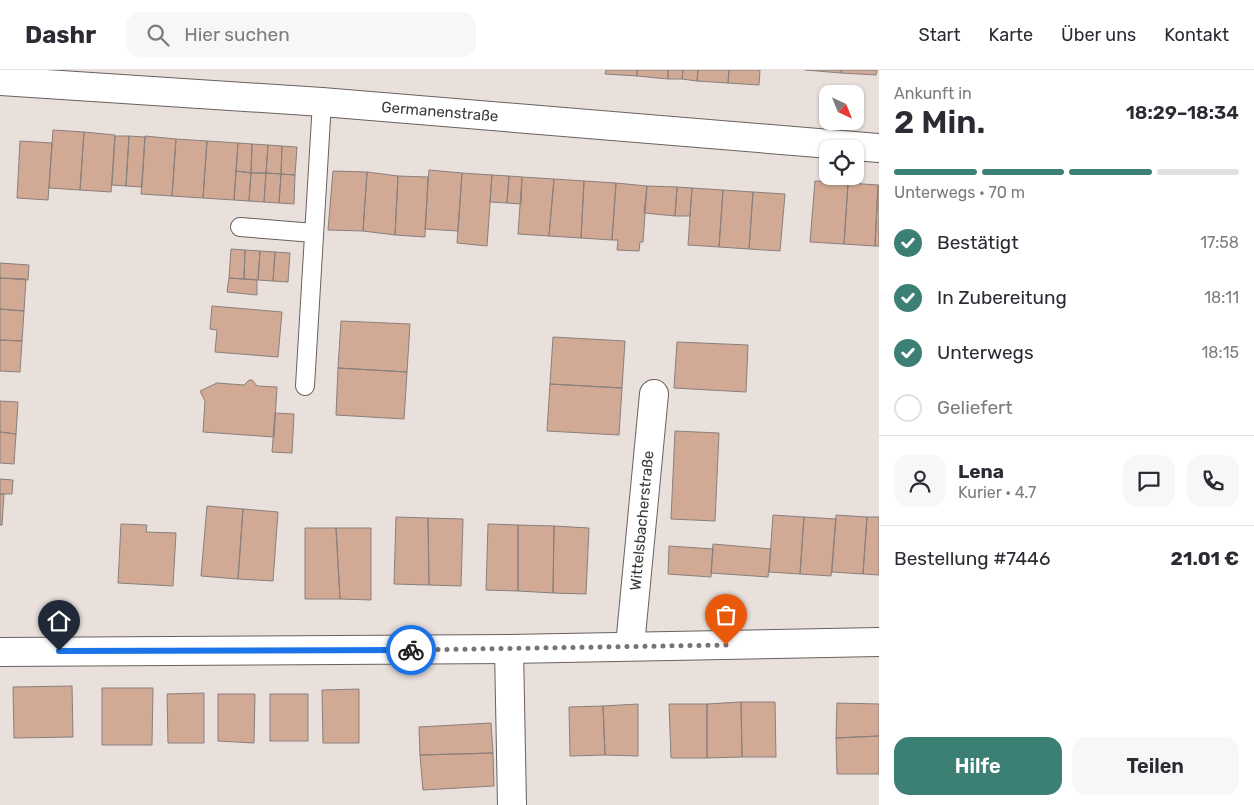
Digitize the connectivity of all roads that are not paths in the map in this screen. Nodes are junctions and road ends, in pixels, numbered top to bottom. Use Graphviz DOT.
graph roads {
  1 [pos="0,81"];
  2 [pos="322,102"];
  3 [pos="879,148"];
  4 [pos="240,227"];
  5 [pos="314,233"];
  6 [pos="304,386"];
  7 [pos="654,394"];
  8 [pos="879,642"];
  9 [pos="630,646"];
  10 [pos="509,649"];
  11 [pos="0,652"];
  12 [pos="512,805"];
  1 -- 2 [label="street, Germanenstraße"];
  2 -- 3 [label="street, Germanenstraße"];
  2 -- 5 [label="lane"];
  4 -- 5 [label="lane"];
  5 -- 6 [label="lane"];
  7 -- 9 [label="street, Wittelsbacherstraße"];
  8 -- 9 [label="street"];
  9 -- 10 [label="street"];
  10 -- 11 [label="street"];
  10 -- 12 [label="street"];
}
